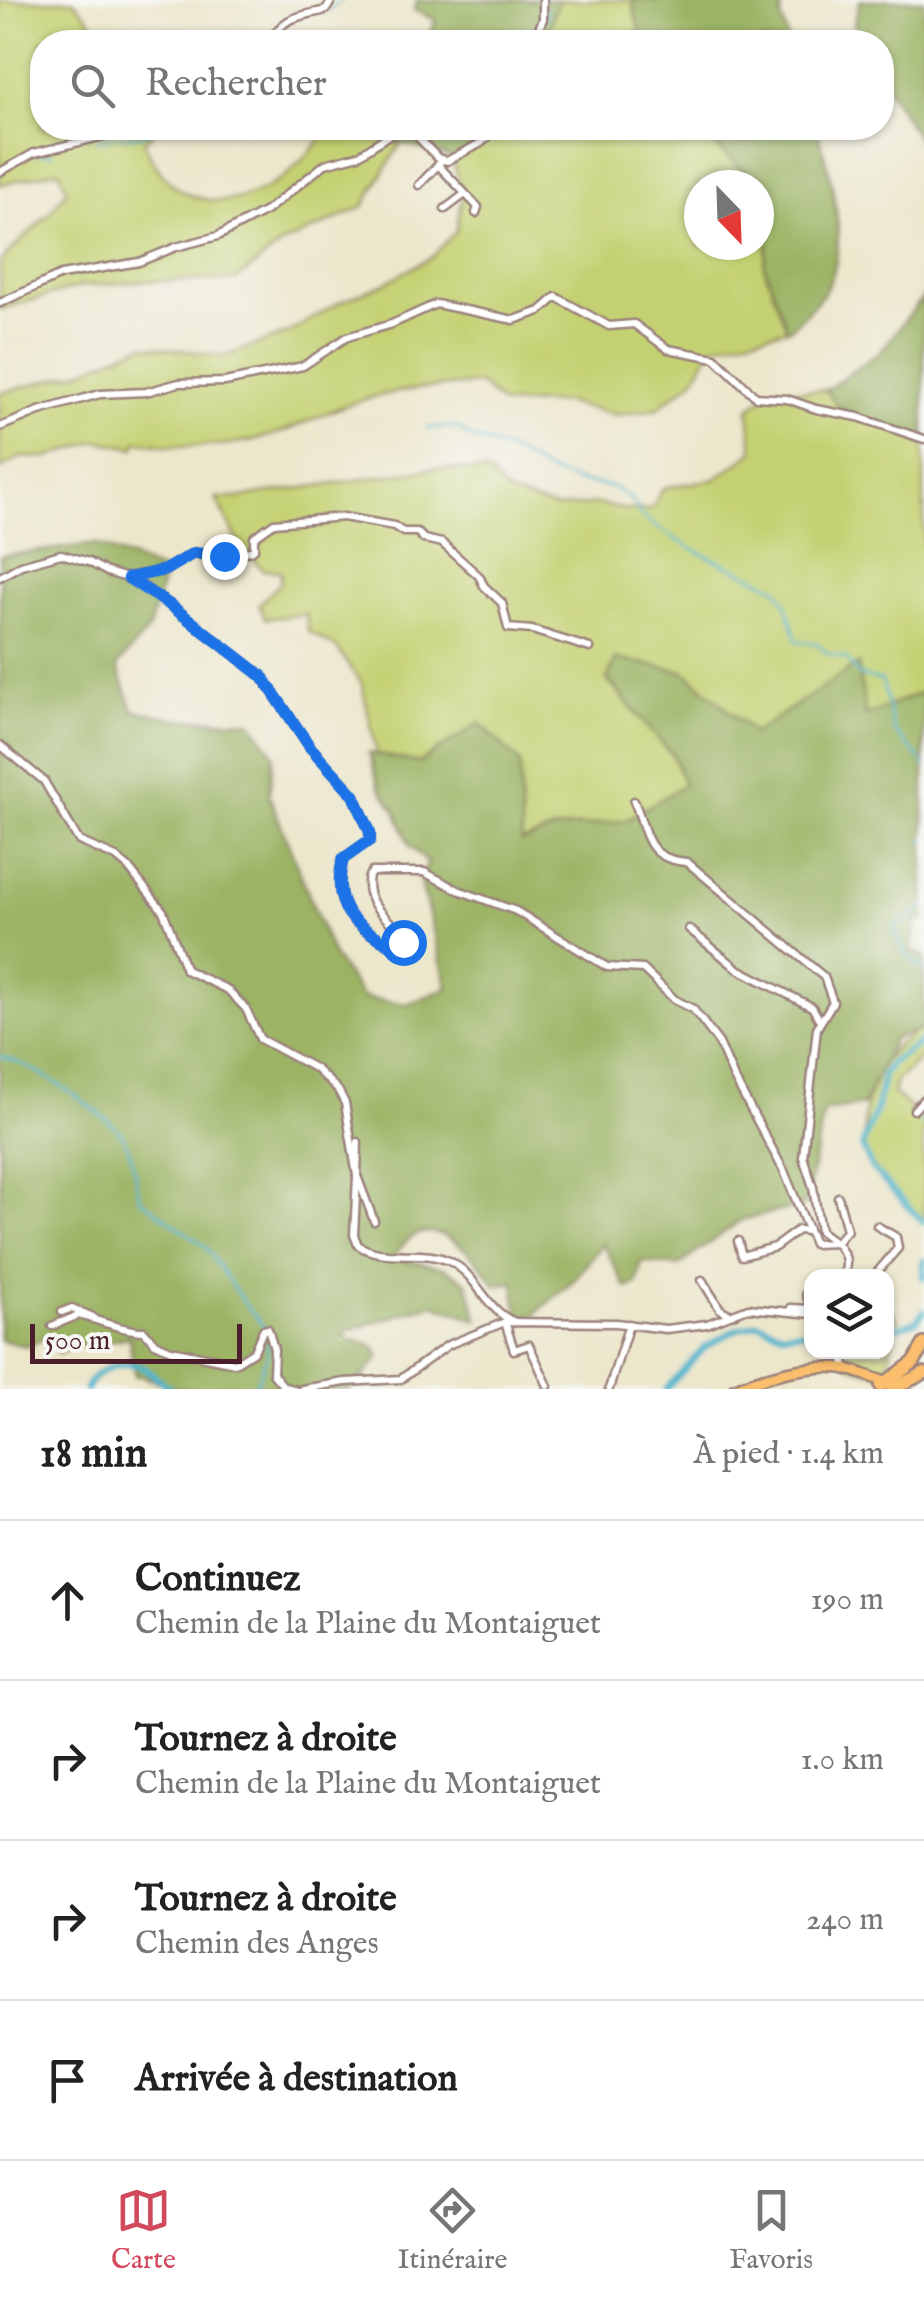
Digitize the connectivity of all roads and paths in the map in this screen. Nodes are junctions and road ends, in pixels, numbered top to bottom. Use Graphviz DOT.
graph roads {
  1 [pos="332,0"];
  2 [pos="543,0"];
  3 [pos="278,30"];
  4 [pos="538,30"];
  5 [pos="88,140"];
  6 [pos="383,140"];
  7 [pos="420,140"];
  8 [pos="481,140"];
  9 [pos="440,163"];
  10 [pos="1,171"];
  11 [pos="420,185"];
  12 [pos="465,194"];
  13 [pos="445,209"];
  14 [pos="476,212"];
  15 [pos="0,303"];
  16 [pos="0,428"];
  17 [pos="924,440"];
  18 [pos="0,576"];
  19 [pos="128,578"];
  20 [pos="590,648"];
  21 [pos="0,745"];
  22 [pos="634,801"];
  23 [pos="689,929"];
  24 [pos="820,1020"];
  25 [pos="924,1099"];
  26 [pos="914,1110"];
  27 [pos="358,1142"];
  28 [pos="356,1176"];
  29 [pos="838,1197"];
  30 [pos="374,1222"];
  31 [pos="877,1226"];
  32 [pos="809,1231"];
  33 [pos="738,1241"];
  34 [pos="836,1243"];
  35 [pos="846,1269"];
  36 [pos="880,1269"];
  37 [pos="702,1280"];
  38 [pos="804,1309"];
  39 [pos="788,1311"];
  40 [pos="62,1312"];
  41 [pos="804,1313"];
  42 [pos="730,1314"];
  43 [pos="97,1322"];
  44 [pos="505,1322"];
  45 [pos="515,1322"];
  46 [pos="629,1324"];
  47 [pos="52,1326"];
  48 [pos="924,1344"];
  49 [pos="846,1359"];
  50 [pos="850,1370"];
  51 [pos="916,1380"];
  52 [pos="883,1385"];
  53 [pos="548,1386"];
  54 [pos="292,1389"];
  55 [pos="302,1389"];
  56 [pos="609,1389"];
  57 [pos="732,1389"];
  1 -- 3 [label="street"];
  2 -- 4 [label="street"];
  5 -- 10 [label="street"];
  6 -- 15 [label="street"];
  7 -- 9 [label="street"];
  8 -- 9 [label="street"];
  9 -- 11 [label="street"];
  9 -- 12 [label="street"];
  12 -- 13 [label="street"];
  12 -- 14 [label="street"];
  16 -- 17 [label="street"];
  18 -- 19 [label="street"];
  19 -- 20 [label="street"];
  19 -- 32 [label="street"];
  21 -- 28 [label="street"];
  22 -- 24 [label="street"];
  23 -- 24 [label="street"];
  24 -- 34 [label="street"];
  25 -- 26 [label="street"];
  27 -- 28 [label="street"];
  28 -- 30 [label="street"];
  28 -- 45 [label="street"];
  29 -- 34 [label="street"];
  31 -- 36 [label="street"];
  32 -- 33 [label="street"];
  32 -- 34 [label="street"];
  34 -- 35 [label="street"];
  37 -- 42 [label="street"];
  38 -- 39 [label="street"];
  39 -- 41 [label="street"];
  39 -- 42 [label="street"];
  40 -- 43 [label="street"];
  42 -- 46 [label="street"];
  43 -- 47 [label="street"];
  43 -- 54 [label="street"];
  44 -- 45 [label="street"];
  44 -- 53 [label="street"];
  44 -- 55 [label="street"];
  45 -- 46 [label="street"];
  46 -- 56 [label="street"];
  48 -- 52 [label="highway"];
  49 -- 50 [label="street"];
  50 -- 52 [label="main road"];
  50 -- 57 [label="main road"];
  51 -- 52 [label="highway"];
}
